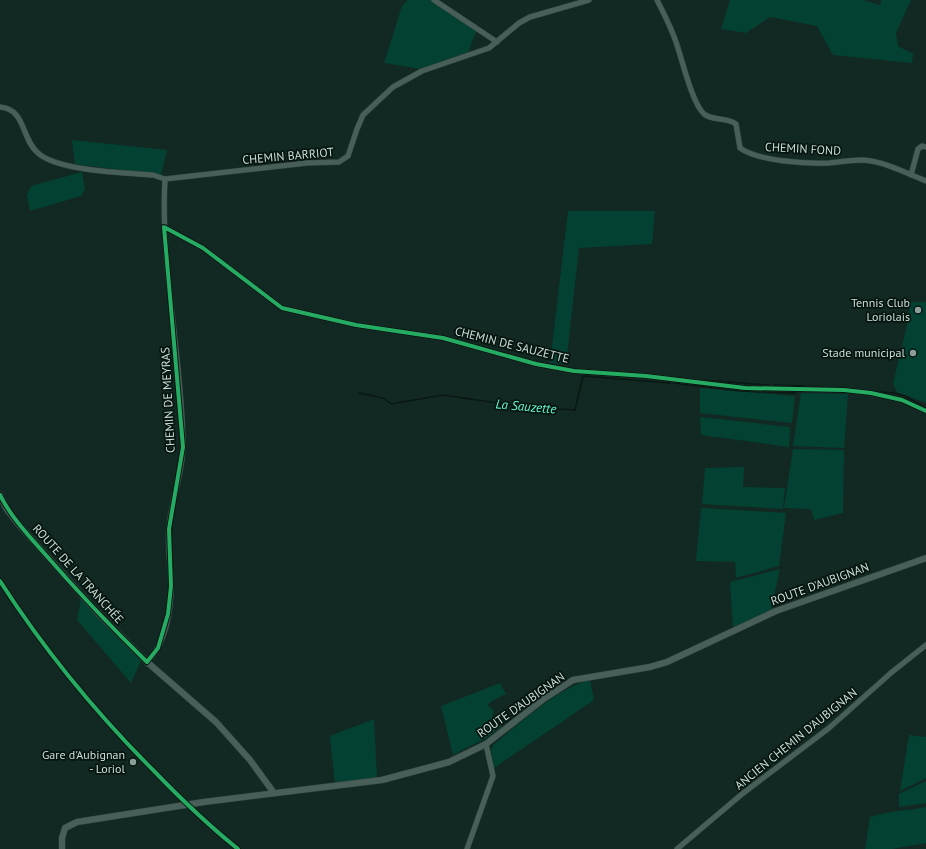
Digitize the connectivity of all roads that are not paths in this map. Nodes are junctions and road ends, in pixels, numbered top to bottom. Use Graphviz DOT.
graph roads {
  1 [pos="434,0"];
  2 [pos="590,0"];
  3 [pos="657,0"];
  4 [pos="497,42"];
  5 [pos="0,107"];
  6 [pos="926,147"];
  7 [pos="911,175"];
  8 [pos="165,179"];
  9 [pos="926,181"];
  10 [pos="164,227"];
  11 [pos="926,411"];
  12 [pos="0,495"];
  13 [pos="926,558"];
  14 [pos="926,645"];
  15 [pos="147,662"];
  16 [pos="486,744"];
  17 [pos="274,793"];
  18 [pos="62,849"];
  19 [pos="467,849"];
  20 [pos="677,849"];
  1 -- 4 [label="street"];
  2 -- 4 [label="street, CHEMIN BARRIOT"];
  3 -- 7 [label="street, CHEMIN FOND"];
  4 -- 8 [label="street, CHEMIN BARRIOT"];
  5 -- 8 [label="street"];
  6 -- 7 [label="street"];
  7 -- 9 [label="street, CHEMIN FOND"];
  8 -- 10 [label="street, CHEMIN DE MEYRAS"];
  10 -- 11 [label="street, CHEMIN DE SAUZETTE"];
  10 -- 15 [label="street, CHEMIN DE MEYRAS"];
  12 -- 15 [label="street, ROUTE DE LA TRANCHÉE"];
  13 -- 16 [label="street, ROUTE D'AUBIGNAN"];
  14 -- 20 [label="street, ANCIEN CHEMIN D'AUBIGNAN"];
  15 -- 17 [label="street, ROUTE DE LA TRANCHÉE"];
  16 -- 17 [label="street, ROUTE D'AUBIGNAN"];
  16 -- 19 [label="street"];
  17 -- 18 [label="street, ROUTE D'AUBIGNAN"];
}
